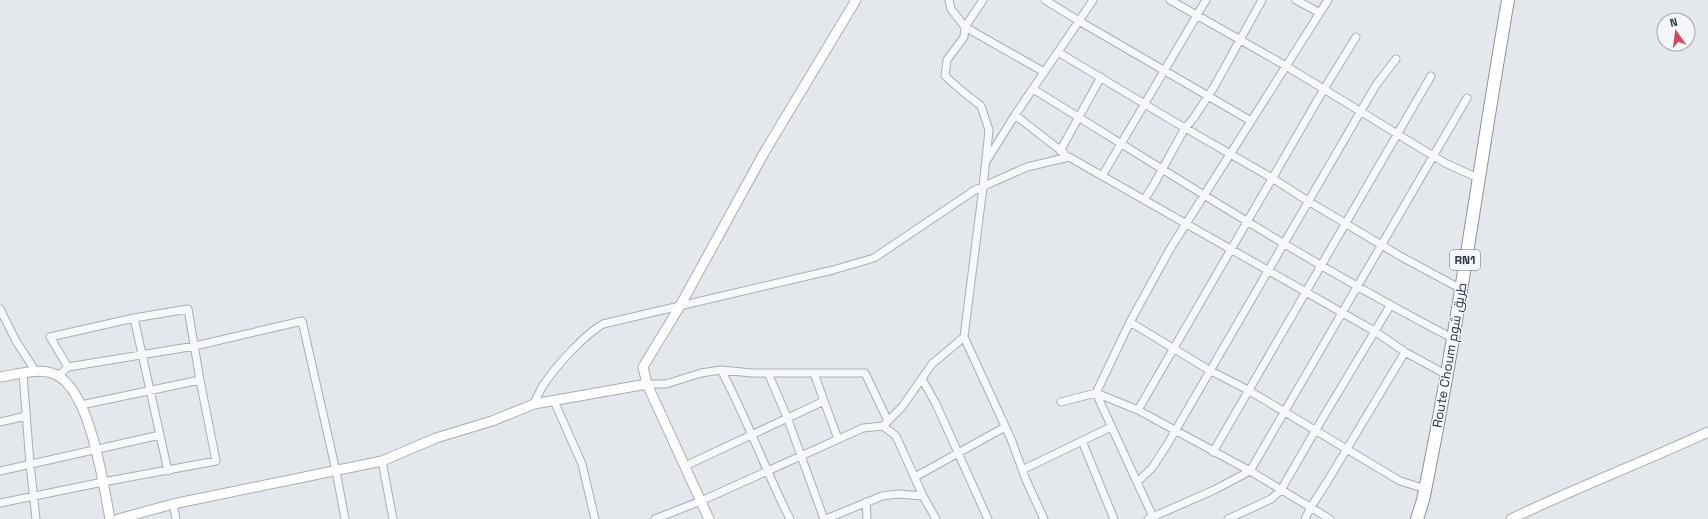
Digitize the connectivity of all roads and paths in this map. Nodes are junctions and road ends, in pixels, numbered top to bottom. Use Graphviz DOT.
graph roads {
  1 [pos="856,0"];
  2 [pos="948,0"];
  3 [pos="983,0"];
  4 [pos="1045,0"];
  5 [pos="1093,0"];
  6 [pos="1170,0"];
  7 [pos="1206,0"];
  8 [pos="1262,0"];
  9 [pos="1296,0"];
  10 [pos="1328,0"];
  11 [pos="1508,0"];
  12 [pos="1320,13"];
  13 [pos="1197,15"];
  14 [pos="1079,21"];
  15 [pos="965,27"];
  16 [pos="1356,37"];
  17 [pos="1240,40"];
  18 [pos="1058,52"];
  19 [pos="1396,59"];
  20 [pos="1286,66"];
  21 [pos="1164,71"];
  22 [pos="1044,72"];
  23 [pos="1431,76"];
  24 [pos="1101,77"];
  25 [pos="1033,89"];
  26 [pos="1324,89"];
  27 [pos="1208,96"];
  28 [pos="1467,98"];
  29 [pos="1145,104"];
  30 [pos="1360,111"];
  31 [pos="1014,116"];
  32 [pos="1079,117"];
  33 [pos="1251,121"];
  34 [pos="1185,128"];
  35 [pos="1398,135"];
  36 [pos="1122,143"];
  37 [pos="1060,150"];
  38 [pos="1231,153"];
  39 [pos="1434,156"];
  40 [pos="1069,157"];
  41 [pos="986,162"];
  42 [pos="1162,168"];
  43 [pos="1102,176"];
  44 [pos="1272,178"];
  45 [pos="1478,178"];
  46 [pos="983,187"];
  47 [pos="1205,194"];
  48 [pos="1144,200"];
  49 [pos="1308,201"];
  50 [pos="1247,221"];
  51 [pos="1186,224"];
  52 [pos="1345,224"];
  53 [pos="1284,242"];
  54 [pos="1382,245"];
  55 [pos="1231,250"];
  56 [pos="1322,265"];
  57 [pos="1268,271"];
  58 [pos="1359,286"];
  59 [pos="1461,289"];
  60 [pos="1306,292"];
  61 [pos="680,306"];
  62 [pos="1390,306"];
  63 [pos="0,310"];
  64 [pos="1343,314"];
  65 [pos="134,318"];
  66 [pos="1130,322"];
  67 [pos="1376,332"];
  68 [pos="964,337"];
  69 [pos="1452,338"];
  70 [pos="195,346"];
  71 [pos="1172,348"];
  72 [pos="1405,352"];
  73 [pos="142,355"];
  74 [pos="68,367"];
  75 [pos="721,370"];
  76 [pos="1209,370"];
  77 [pos="36,372"];
  78 [pos="768,373"];
  79 [pos="814,373"];
  80 [pos="23,374"];
  81 [pos="1447,375"];
  82 [pos="59,376"];
  83 [pos="0,378"];
  84 [pos="922,379"];
  85 [pos="200,380"];
  86 [pos="647,384"];
  87 [pos="150,390"];
  88 [pos="1248,390"];
  89 [pos="1096,393"];
  90 [pos="554,400"];
  91 [pos="824,401"];
  92 [pos="1061,402"];
  93 [pos="534,404"];
  94 [pos="81,405"];
  95 [pos="1138,410"];
  96 [pos="1284,412"];
  97 [pos="26,416"];
  98 [pos="787,417"];
  99 [pos="0,422"];
  100 [pos="886,424"];
  101 [pos="1005,427"];
  102 [pos="1111,427"];
  103 [pos="1174,431"];
  104 [pos="1315,431"];
  105 [pos="1708,432"];
  106 [pos="160,435"];
  107 [pos="751,435"];
  108 [pos="838,439"];
  109 [pos="1082,442"];
  110 [pos="96,450"];
  111 [pos="1347,450"];
  112 [pos="1212,452"];
  113 [pos="959,453"];
  114 [pos="801,456"];
  115 [pos="382,461"];
  116 [pos="30,464"];
  117 [pos="685,466"];
  118 [pos="1022,470"];
  119 [pos="0,471"];
  120 [pos="168,471"];
  121 [pos="336,471"];
  122 [pos="1250,471"];
  123 [pos="767,472"];
  124 [pos="916,477"];
  125 [pos="103,482"];
  126 [pos="1137,482"];
  127 [pos="1426,489"];
  128 [pos="1281,490"];
  129 [pos="34,496"];
  130 [pos="923,496"];
  131 [pos="701,501"];
  132 [pos="866,502"];
  133 [pos="0,503"];
  134 [pos="173,504"];
  135 [pos="1310,507"];
  136 [pos="1152,518"];
  137 [pos="36,519"];
  138 [pos="110,519"];
  139 [pos="118,519"];
  140 [pos="176,519"];
  141 [pos="345,519"];
  142 [pos="393,519"];
  143 [pos="595,519"];
  144 [pos="655,519"];
  145 [pos="709,519"];
  146 [pos="790,519"];
  147 [pos="825,519"];
  148 [pos="867,519"];
  149 [pos="936,519"];
  150 [pos="988,519"];
  151 [pos="1044,519"];
  152 [pos="1114,519"];
  153 [pos="1228,519"];
  154 [pos="1298,519"];
  155 [pos="1305,519"];
  156 [pos="1330,519"];
  157 [pos="1417,519"];
  158 [pos="1511,519"];
  1 -- 61 [label="street"];
  2 -- 15 [label="street"];
  3 -- 15 [label="street"];
  4 -- 14 [label="street"];
  5 -- 14 [label="street"];
  6 -- 13 [label="street"];
  7 -- 13 [label="street"];
  8 -- 17 [label="street"];
  9 -- 12 [label="street"];
  10 -- 12 [label="street"];
  11 -- 45 [label="highway, Route Choum طريق شوم / RN1"];
  12 -- 20 [label="street"];
  13 -- 17 [label="street"];
  13 -- 21 [label="street"];
  14 -- 18 [label="street"];
  14 -- 21 [label="street"];
  15 -- 22 [label="street"];
  15 -- 41 [label="street"];
  16 -- 26 [label="street"];
  17 -- 20 [label="street"];
  17 -- 27 [label="street"];
  18 -- 22 [label="street"];
  18 -- 24 [label="street"];
  19 -- 30 [label="street"];
  20 -- 26 [label="street"];
  20 -- 33 [label="street"];
  21 -- 27 [label="street"];
  21 -- 29 [label="street"];
  22 -- 25 [label="street"];
  23 -- 35 [label="street"];
  24 -- 29 [label="street"];
  24 -- 32 [label="street"];
  25 -- 31 [label="street"];
  25 -- 32 [label="street"];
  26 -- 30 [label="street"];
  26 -- 44 [label="street"];
  27 -- 33 [label="street"];
  27 -- 34 [label="street"];
  28 -- 39 [label="street"];
  29 -- 34 [label="street"];
  29 -- 36 [label="street"];
  30 -- 35 [label="street"];
  30 -- 49 [label="street"];
  31 -- 37 [label="street"];
  31 -- 41 [label="street"];
  32 -- 36 [label="street"];
  32 -- 37 [label="street"];
  33 -- 38 [label="street"];
  34 -- 38 [label="street"];
  34 -- 42 [label="street"];
  35 -- 39 [label="street"];
  35 -- 52 [label="street"];
  36 -- 42 [label="street"];
  36 -- 43 [label="street"];
  37 -- 40 [label="street"];
  38 -- 44 [label="street"];
  38 -- 47 [label="street"];
  39 -- 45 [label="street"];
  39 -- 54 [label="street"];
  40 -- 43 [label="street"];
  40 -- 46 [label="street"];
  41 -- 46 [label="street"];
  42 -- 47 [label="street"];
  42 -- 48 [label="street"];
  43 -- 48 [label="street"];
  44 -- 49 [label="street"];
  44 -- 50 [label="street"];
  45 -- 59 [label="highway, Route Choum طريق شوم / RN1"];
  46 -- 61 [label="street"];
  46 -- 68 [label="street"];
  47 -- 50 [label="street"];
  47 -- 51 [label="street"];
  48 -- 51 [label="street"];
  49 -- 52 [label="street"];
  49 -- 53 [label="street"];
  50 -- 53 [label="street"];
  50 -- 55 [label="street"];
  51 -- 55 [label="street"];
  51 -- 66 [label="street"];
  52 -- 54 [label="street"];
  52 -- 56 [label="street"];
  53 -- 56 [label="street"];
  53 -- 57 [label="street"];
  54 -- 58 [label="street"];
  54 -- 59 [label="street"];
  55 -- 57 [label="street"];
  55 -- 71 [label="street"];
  56 -- 58 [label="street"];
  56 -- 60 [label="street"];
  57 -- 60 [label="street"];
  57 -- 76 [label="street"];
  58 -- 62 [label="street"];
  58 -- 64 [label="street"];
  59 -- 69 [label="highway, Route Choum طريق شوم / RN1"];
  60 -- 64 [label="street"];
  60 -- 88 [label="street"];
  61 -- 86 [label="street"];
  61 -- 93 [label="street"];
  62 -- 67 [label="street"];
  62 -- 69 [label="street"];
  63 -- 77 [label="street"];
  64 -- 67 [label="street"];
  64 -- 96 [label="street"];
  65 -- 70 [label="street"];
  65 -- 73 [label="street"];
  65 -- 74 [label="street"];
  66 -- 71 [label="street"];
  66 -- 89 [label="street"];
  67 -- 72 [label="street"];
  67 -- 104 [label="street"];
  68 -- 84 [label="street"];
  68 -- 101 [label="street"];
  69 -- 81 [label="highway, Route Choum طريق شوم / RN1"];
  70 -- 73 [label="street"];
  70 -- 85 [label="street"];
  70 -- 121 [label="street"];
  71 -- 76 [label="street"];
  71 -- 95 [label="street"];
  72 -- 81 [label="street"];
  72 -- 111 [label="street"];
  73 -- 74 [label="street"];
  73 -- 87 [label="street"];
  74 -- 82 [label="street"];
  75 -- 78 [label="street"];
  75 -- 86 [label="street"];
  75 -- 107 [label="street"];
  76 -- 88 [label="street"];
  76 -- 103 [label="street"];
  77 -- 80 [label="street"];
  77 -- 82 [label="street"];
  78 -- 79 [label="street"];
  78 -- 98 [label="street"];
  79 -- 91 [label="street"];
  79 -- 100 [label="street"];
  80 -- 83 [label="street"];
  80 -- 97 [label="street"];
  81 -- 127 [label="highway, Route Choum طريق شوم / RN1"];
  82 -- 94 [label="street"];
  84 -- 100 [label="street"];
  84 -- 113 [label="street"];
  85 -- 87 [label="street"];
  85 -- 120 [label="street"];
  86 -- 90 [label="street"];
  86 -- 117 [label="street"];
  87 -- 94 [label="street"];
  87 -- 106 [label="street"];
  88 -- 96 [label="street"];
  88 -- 112 [label="street"];
  89 -- 92 [label="street"];
  89 -- 95 [label="street"];
  89 -- 102 [label="street"];
  90 -- 93 [label="street"];
  90 -- 143 [label="street"];
  91 -- 98 [label="street"];
  91 -- 108 [label="street"];
  93 -- 115 [label="street"];
  94 -- 110 [label="street"];
  95 -- 103 [label="street"];
  96 -- 104 [label="street"];
  96 -- 122 [label="street"];
  97 -- 99 [label="street"];
  97 -- 116 [label="street"];
  98 -- 107 [label="street"];
  98 -- 114 [label="street"];
  100 -- 108 [label="street"];
  100 -- 124 [label="street"];
  101 -- 113 [label="street"];
  101 -- 118 [label="street"];
  102 -- 109 [label="street"];
  102 -- 126 [label="street"];
  103 -- 112 [label="street"];
  103 -- 126 [label="street"];
  104 -- 111 [label="street"];
  104 -- 128 [label="street"];
  105 -- 158 [label="street"];
  106 -- 110 [label="street"];
  106 -- 120 [label="street"];
  107 -- 117 [label="street"];
  107 -- 123 [label="street"];
  108 -- 114 [label="street"];
  109 -- 118 [label="street"];
  109 -- 152 [label="street"];
  110 -- 116 [label="street"];
  110 -- 125 [label="street"];
  111 -- 127 [label="street"];
  111 -- 135 [label="street"];
  112 -- 122 [label="street"];
  113 -- 124 [label="street"];
  113 -- 150 [label="street"];
  114 -- 123 [label="street"];
  114 -- 147 [label="street"];
  115 -- 121 [label="street"];
  115 -- 142 [label="street"];
  116 -- 119 [label="street"];
  116 -- 129 [label="street"];
  117 -- 131 [label="street"];
  118 -- 151 [label="street"];
  120 -- 125 [label="street"];
  121 -- 134 [label="street"];
  121 -- 141 [label="street"];
  122 -- 128 [label="street"];
  122 -- 136 [label="street"];
  123 -- 131 [label="street"];
  123 -- 146 [label="street"];
  124 -- 130 [label="street"];
  125 -- 129 [label="street"];
  125 -- 138 [label="street"];
  126 -- 136 [label="street"];
  127 -- 157 [label="highway, Route Choum طريق شوم / RN1"];
  128 -- 135 [label="street"];
  128 -- 153 [label="street"];
  129 -- 133 [label="street"];
  129 -- 137 [label="street"];
  130 -- 132 [label="street"];
  130 -- 149 [label="street"];
  131 -- 144 [label="street"];
  131 -- 145 [label="street"];
  132 -- 147 [label="street"];
  132 -- 148 [label="street"];
  134 -- 139 [label="street"];
  134 -- 140 [label="street"];
  135 -- 154 [label="street"];
  135 -- 155 [label="street"];
  135 -- 156 [label="street"];
}
